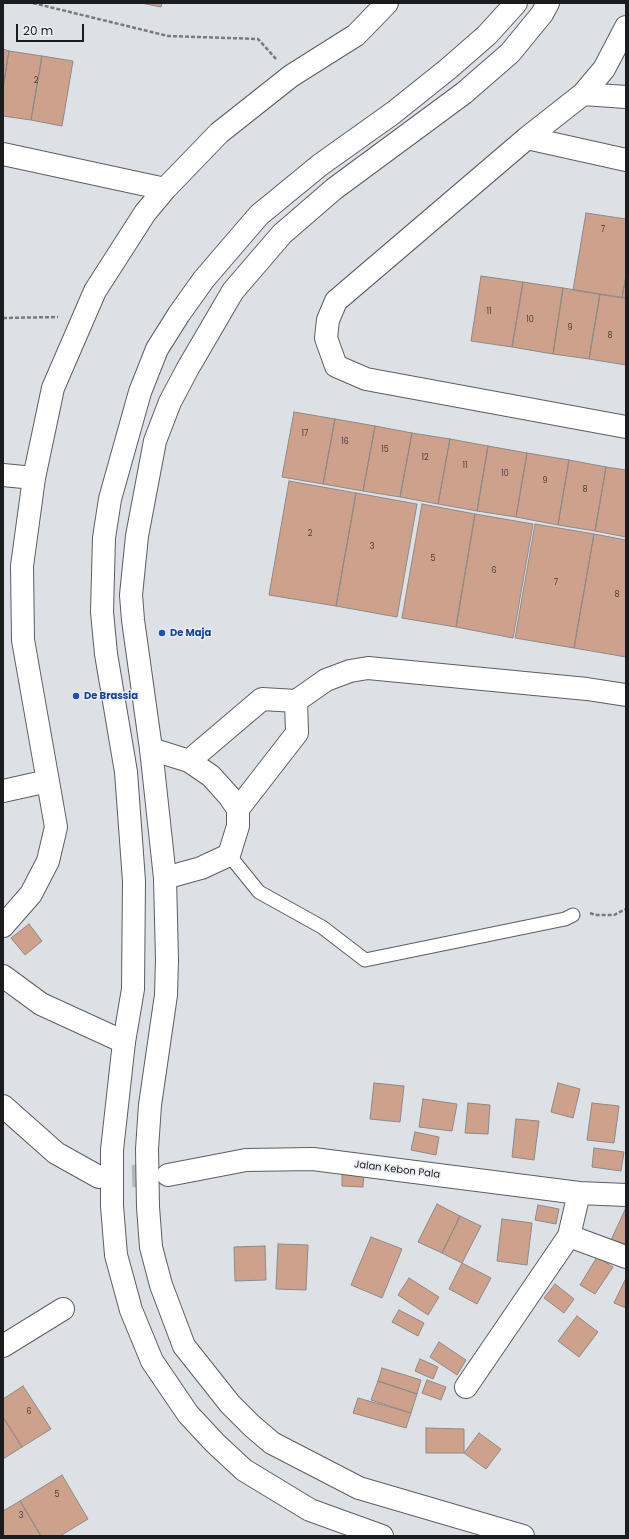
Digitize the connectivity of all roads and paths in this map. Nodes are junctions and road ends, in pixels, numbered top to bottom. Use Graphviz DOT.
graph roads {
  1 [pos="33,3"];
  2 [pos="387,3"];
  3 [pos="516,3"];
  4 [pos="548,3"];
  5 [pos="626,27"];
  6 [pos="291,76"];
  7 [pos="583,94"];
  8 [pos="626,97"];
  9 [pos="527,138"];
  10 [pos="3,154"];
  11 [pos="626,160"];
  12 [pos="164,189"];
  13 [pos="259,215"];
  14 [pos="282,234"];
  15 [pos="84,316"];
  16 [pos="3,318"];
  17 [pos="626,427"];
  18 [pos="3,475"];
  19 [pos="34,478"];
  20 [pos="626,695"];
  21 [pos="296,701"];
  22 [pos="151,749"];
  23 [pos="190,761"];
  24 [pos="48,781"];
  25 [pos="3,791"];
  26 [pos="238,810"];
  27 [pos="228,855"];
  28 [pos="165,878"];
  29 [pos="626,909"];
  30 [pos="589,913"];
  31 [pos="573,915"];
  32 [pos="3,926"];
  33 [pos="3,976"];
  34 [pos="124,1042"];
  35 [pos="3,1106"];
  36 [pos="168,1175"];
  37 [pos="99,1177"];
  38 [pos="579,1193"];
  39 [pos="626,1195"];
  40 [pos="570,1236"];
  41 [pos="626,1257"];
  42 [pos="63,1309"];
  43 [pos="3,1346"];
  44 [pos="184,1346"];
  45 [pos="152,1362"];
  46 [pos="466,1387"];
  47 [pos="382,1536"];
  48 [pos="523,1536"];
  1 -- 6 [label="path"];
  2 -- 6 [label="street"];
  3 -- 13 [label="street"];
  4 -- 14 [label="street"];
  5 -- 7 [label="street"];
  6 -- 12 [label="street"];
  7 -- 8 [label="street"];
  7 -- 9 [label="street"];
  9 -- 11 [label="street"];
  9 -- 17 [label="street"];
  10 -- 12 [label="street"];
  12 -- 15 [label="street"];
  13 -- 14 [label="street"];
  13 -- 34 [label="street"];
  14 -- 22 [label="street"];
  15 -- 16 [label="path"];
  15 -- 19 [label="street"];
  18 -- 19 [label="street"];
  19 -- 24 [label="street"];
  20 -- 21 [label="street"];
  21 -- 23 [label="street"];
  21 -- 26 [label="street"];
  22 -- 23 [label="street"];
  22 -- 28 [label="street"];
  23 -- 26 [label="street"];
  24 -- 25 [label="street"];
  24 -- 32 [label="street"];
  26 -- 27 [label="street"];
  27 -- 28 [label="street"];
  27 -- 31 [label="lane"];
  28 -- 44 [label="street"];
  29 -- 30 [label="path"];
  33 -- 34 [label="street"];
  34 -- 45 [label="street"];
  35 -- 37 [label="street"];
  36 -- 38 [label="street, Jalan Kebon Pala"];
  38 -- 39 [label="street, Jalan Kebon Pala"];
  38 -- 40 [label="street"];
  40 -- 41 [label="street"];
  40 -- 46 [label="street"];
  42 -- 43 [label="street"];
  44 -- 45 [label="street"];
  44 -- 48 [label="street"];
  45 -- 47 [label="street"];
}
